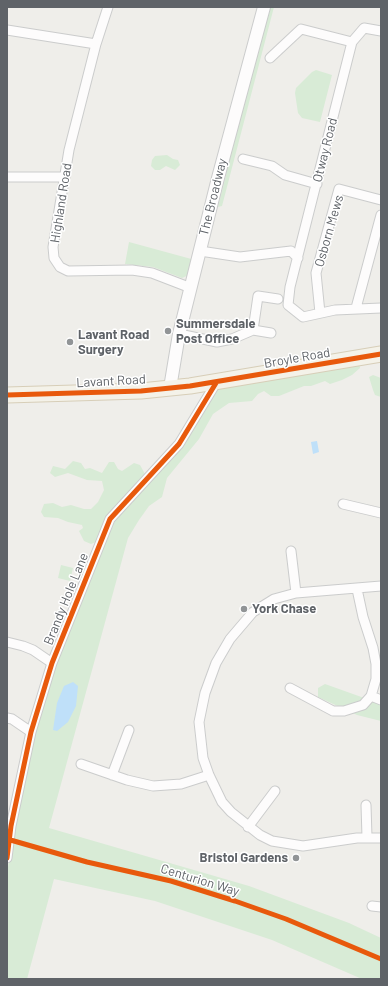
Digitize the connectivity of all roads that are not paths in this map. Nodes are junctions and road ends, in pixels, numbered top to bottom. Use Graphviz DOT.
graph roads {
  1 [pos="108,7"];
  2 [pos="264,7"];
  3 [pos="7,30"];
  4 [pos="381,31"];
  5 [pos="352,42"];
  6 [pos="96,44"];
  7 [pos="270,58"];
  8 [pos="243,159"];
  9 [pos="7,177"];
  10 [pos="65,177"];
  11 [pos="317,184"];
  12 [pos="381,200"];
  13 [pos="381,215"];
  14 [pos="377,248"];
  15 [pos="200,250"];
  16 [pos="298,258"];
  17 [pos="191,288"];
  18 [pos="278,299"];
  19 [pos="356,308"];
  20 [pos="381,308"];
  21 [pos="320,313"];
  22 [pos="253,330"];
  23 [pos="271,333"];
  24 [pos="179,334"];
  25 [pos="381,354"];
  26 [pos="216,383"];
  27 [pos="170,388"];
  28 [pos="7,395"];
  29 [pos="343,504"];
  30 [pos="381,514"];
  31 [pos="291,551"];
  32 [pos="381,586"];
  33 [pos="357,589"];
  34 [pos="296,593"];
  35 [pos="7,642"];
  36 [pos="52,664"];
  37 [pos="290,688"];
  38 [pos="371,696"];
  39 [pos="381,700"];
  40 [pos="7,718"];
  41 [pos="129,730"];
  42 [pos="31,732"];
  43 [pos="81,764"];
  44 [pos="112,774"];
  45 [pos="208,775"];
  46 [pos="275,791"];
  47 [pos="366,805"];
  48 [pos="248,827"];
  49 [pos="367,837"];
  50 [pos="381,838"];
  51 [pos="7,858"];
  1 -- 6 [label="street, Highland Road"];
  2 -- 15 [label="street, The Broadway"];
  3 -- 6 [label="street"];
  4 -- 5 [label="street"];
  5 -- 7 [label="street"];
  5 -- 11 [label="street, Otway Road"];
  6 -- 10 [label="street, Highland Road"];
  8 -- 11 [label="street"];
  9 -- 10 [label="street"];
  10 -- 17 [label="street, Highland Road"];
  11 -- 16 [label="street, Otway Road"];
  12 -- 21 [label="street, Osborn Mews"];
  13 -- 14 [label="street"];
  14 -- 19 [label="street"];
  15 -- 16 [label="street"];
  15 -- 17 [label="street, The Broadway"];
  16 -- 21 [label="street, Otway Road"];
  17 -- 24 [label="street, The Broadway"];
  18 -- 22 [label="street"];
  19 -- 20 [label="street, Otway Road"];
  19 -- 21 [label="street, Otway Road"];
  22 -- 23 [label="street"];
  22 -- 24 [label="street"];
  24 -- 27 [label="street, The Broadway"];
  25 -- 26 [label="main road, Broyle Road"];
  26 -- 27 [label="main road, Lavant Road"];
  26 -- 36 [label="street, Brandy Hole Lane"];
  27 -- 28 [label="main road, Lavant Road"];
  29 -- 30 [label="street"];
  31 -- 34 [label="street"];
  32 -- 33 [label="street"];
  33 -- 34 [label="street"];
  33 -- 38 [label="street"];
  34 -- 45 [label="street"];
  35 -- 36 [label="street"];
  36 -- 42 [label="street, Brandy Hole Lane"];
  37 -- 38 [label="street"];
  38 -- 39 [label="street"];
  40 -- 42 [label="street"];
  41 -- 44 [label="street"];
  42 -- 51 [label="street, Brandy Hole Lane"];
  43 -- 44 [label="street"];
  44 -- 45 [label="street"];
  45 -- 48 [label="street"];
  46 -- 48 [label="street"];
  47 -- 49 [label="street"];
  48 -- 49 [label="street"];
  49 -- 50 [label="street"];
}
